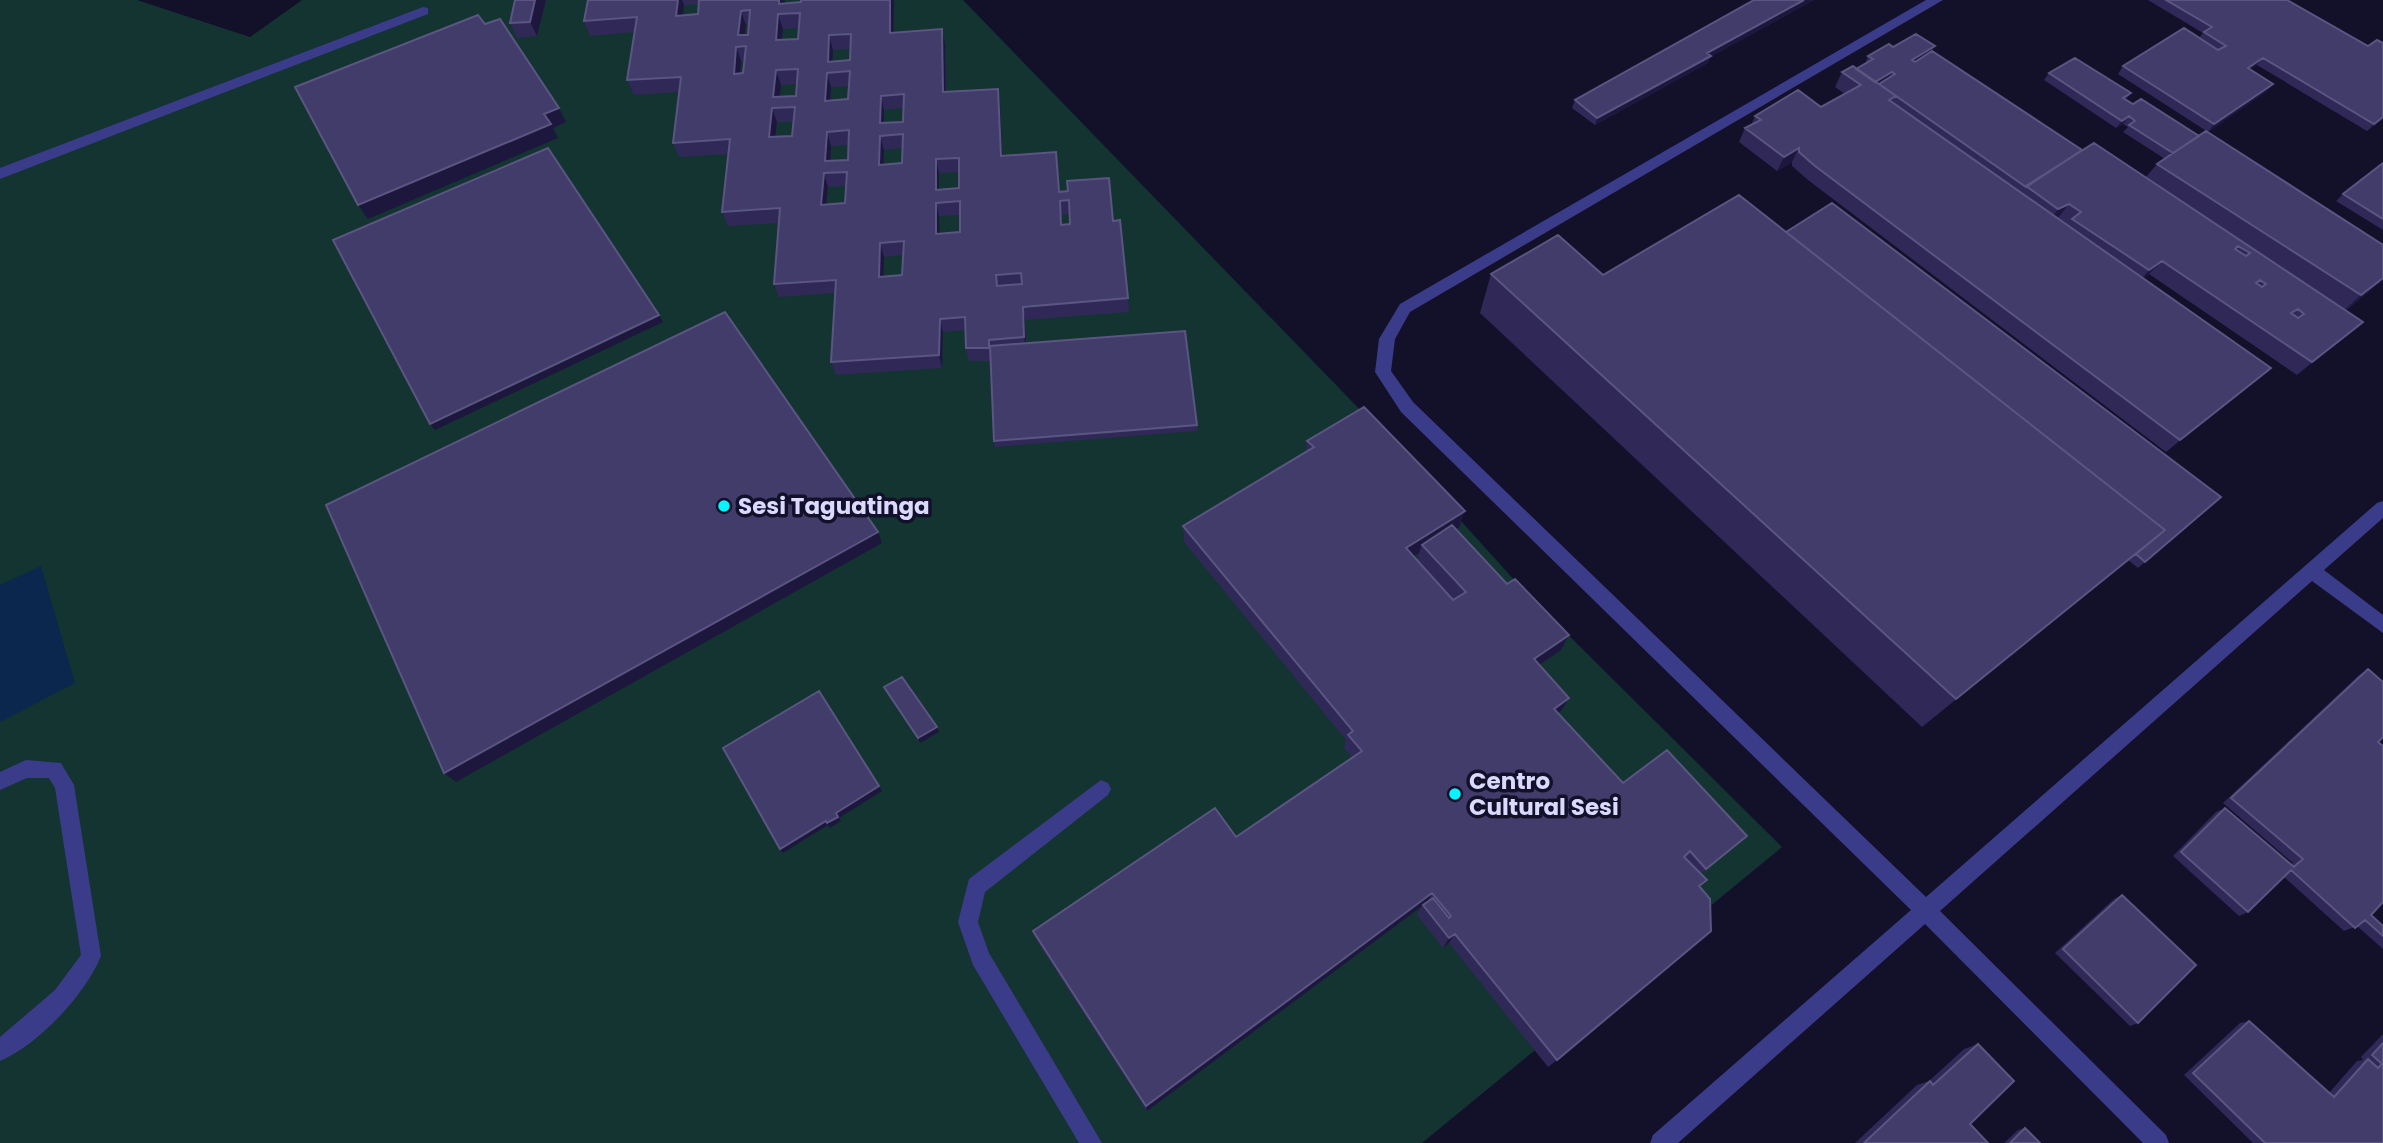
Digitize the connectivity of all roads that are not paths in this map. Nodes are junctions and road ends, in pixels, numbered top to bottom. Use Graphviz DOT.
graph roads {
  1 [pos="1936,0"];
  2 [pos="423,11"];
  3 [pos="0,174"];
  4 [pos="2383,508"];
  5 [pos="2312,571"];
  6 [pos="2383,625"];
  7 [pos="0,781"];
  8 [pos="1101,789"];
  9 [pos="1925,911"];
  10 [pos="0,1050"];
  11 [pos="1091,1143"];
  12 [pos="1661,1143"];
  13 [pos="2158,1143"];
  1 -- 9 [label="street"];
  2 -- 3 [label="street"];
  4 -- 5 [label="street"];
  5 -- 6 [label="street"];
  5 -- 9 [label="street"];
  7 -- 10 [label="street"];
  8 -- 11 [label="street"];
  9 -- 12 [label="street"];
  9 -- 13 [label="street"];
}
